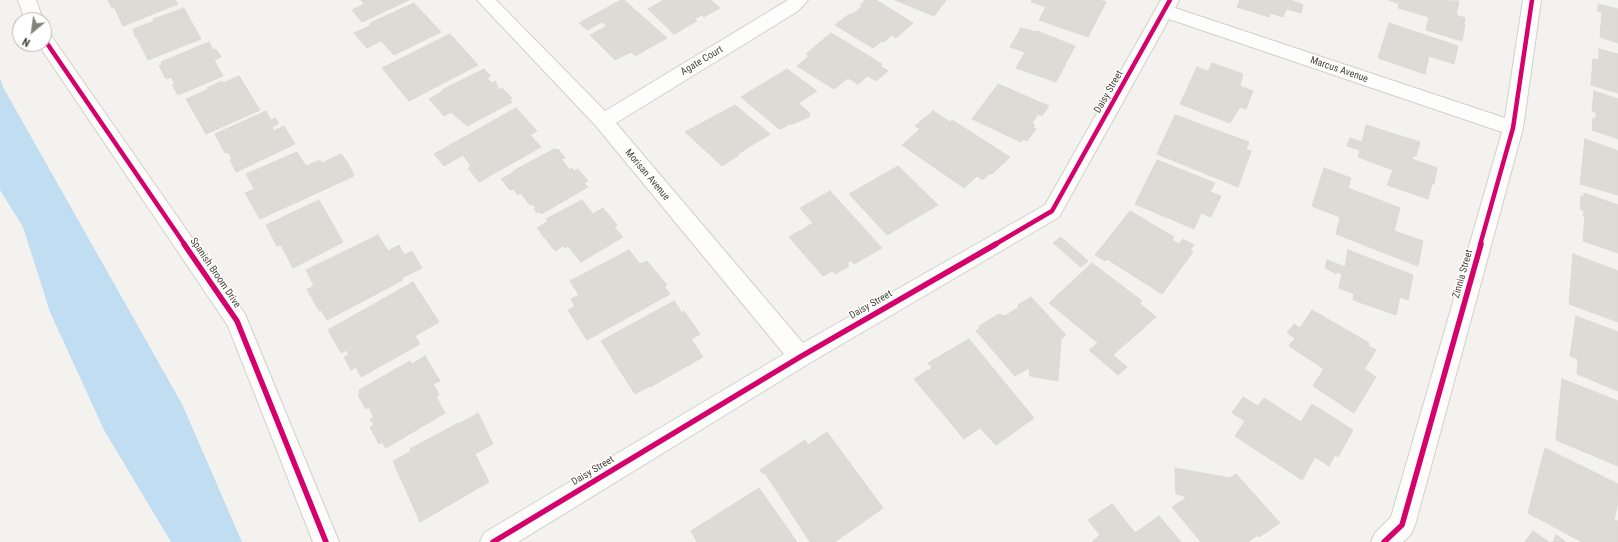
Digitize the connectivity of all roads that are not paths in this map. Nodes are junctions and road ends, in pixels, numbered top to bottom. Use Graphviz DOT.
graph roads {
  1 [pos="26,0"];
  2 [pos="486,0"];
  3 [pos="799,0"];
  4 [pos="1532,0"];
  5 [pos="1168,6"];
  6 [pos="31,12"];
  7 [pos="52,52"];
  8 [pos="603,121"];
  9 [pos="1513,128"];
  10 [pos="800,357"];
  11 [pos="326,542"];
  12 [pos="493,542"];
  13 [pos="1384,542"];
  1 -- 6 [label="street"];
  2 -- 8 [label="street, Morisan Avenue"];
  3 -- 8 [label="street, Agate Court"];
  4 -- 9 [label="street, Zinnia Street"];
  5 -- 9 [label="street, Marcus Avenue"];
  5 -- 10 [label="street, Daisy Street"];
  7 -- 11 [label="street, Spanish Broom Drive"];
  8 -- 10 [label="street, Morisan Avenue"];
  9 -- 13 [label="street, Zinnia Street"];
  10 -- 12 [label="street, Daisy Street"];
}
